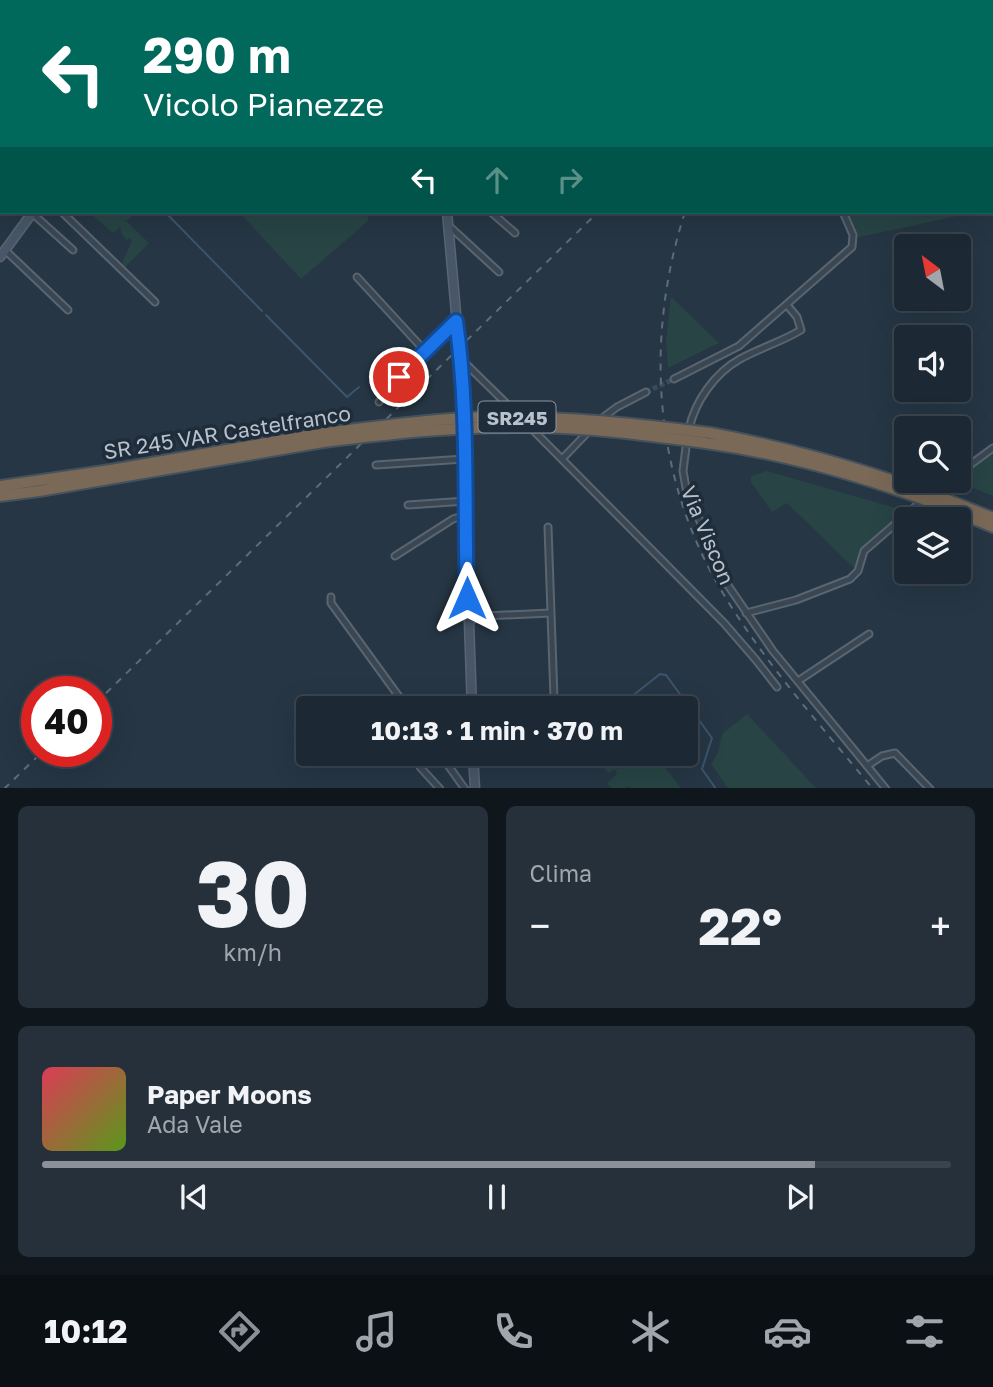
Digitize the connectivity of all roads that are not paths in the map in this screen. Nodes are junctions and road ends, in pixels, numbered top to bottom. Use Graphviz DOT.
graph roads {
  1 [pos="32,214"];
  2 [pos="35,214"];
  3 [pos="64,214"];
  4 [pos="447,214"];
  5 [pos="493,214"];
  6 [pos="844,214"];
  7 [pos="448,225"];
  8 [pos="515,233"];
  9 [pos="73,250"];
  10 [pos="4,252"];
  11 [pos="499,272"];
  12 [pos="358,277"];
  13 [pos="155,302"];
  14 [pos="787,305"];
  15 [pos="68,310"];
  16 [pos="456,321"];
  17 [pos="425,351"];
  18 [pos="460,358"];
  19 [pos="674,379"];
  20 [pos="646,392"];
  21 [pos="379,402"];
  22 [pos="323,437"];
  23 [pos="708,438"];
  24 [pos="993,448"];
  25 [pos="464,459"];
  26 [pos="562,459"];
  27 [pos="971,464"];
  28 [pos="376,465"];
  29 [pos="0,486"];
  30 [pos="0,496"];
  31 [pos="466,501"];
  32 [pos="408,505"];
  33 [pos="916,506"];
  34 [pos="466,515"];
  35 [pos="993,518"];
  36 [pos="548,527"];
  37 [pos="993,527"];
  38 [pos="395,556"];
  39 [pos="331,597"];
  40 [pos="551,613"];
  41 [pos="746,613"];
  42 [pos="468,621"];
  43 [pos="869,634"];
  44 [pos="798,681"];
  45 [pos="777,687"];
  46 [pos="399,696"];
  47 [pos="471,696"];
  48 [pos="555,696"];
  49 [pos="449,766"];
  50 [pos="474,766"];
  51 [pos="867,766"];
  52 [pos="420,767"];
  53 [pos="439,788"];
  54 [pos="464,788"];
  55 [pos="475,788"];
  56 [pos="885,788"];
  57 [pos="929,788"];
  1 -- 10 [label="street"];
  2 -- 9 [label="street"];
  3 -- 13 [label="street"];
  4 -- 7 [label="street"];
  5 -- 8 [label="street"];
  6 -- 14 [label="street"];
  7 -- 11 [label="street"];
  7 -- 16 [label="street"];
  10 -- 15 [label="street"];
  12 -- 17 [label="street"];
  14 -- 19 [label="street"];
  14 -- 41 [label="street, Via Viscon"];
  16 -- 17 [label="street"];
  16 -- 18 [label="street"];
  17 -- 21 [label="street"];
  18 -- 25 [label="street"];
  18 -- 26 [label="street, Via Viscon"];
  20 -- 26 [label="street"];
  22 -- 23 [label="highway, SR 245 VAR Castelfranco / SR245, bridge"];
  22 -- 29 [label="highway, SR 245 VAR Castelfranco / SR245"];
  22 -- 30 [label="highway, SR 245 VAR Castelfranco / SR245"];
  23 -- 35 [label="highway, SR 245 VAR Castelfranco / SR245"];
  23 -- 37 [label="highway, SR 245 VAR Castelfranco / SR245"];
  24 -- 27 [label="street"];
  25 -- 28 [label="street"];
  25 -- 31 [label="street"];
  26 -- 45 [label="street, Via Viscon"];
  31 -- 32 [label="street"];
  31 -- 34 [label="street"];
  33 -- 41 [label="street"];
  34 -- 38 [label="street"];
  34 -- 42 [label="street"];
  36 -- 40 [label="street"];
  39 -- 46 [label="street"];
  40 -- 42 [label="street"];
  40 -- 48 [label="street"];
  41 -- 44 [label="street, Via Viscon"];
  42 -- 47 [label="street"];
  43 -- 44 [label="street"];
  44 -- 51 [label="street, Via Viscon"];
  49 -- 54 [label="street"];
  50 -- 55 [label="street"];
  51 -- 56 [label="street, Via Viscon"];
  51 -- 57 [label="street"];
  52 -- 53 [label="street"];
}
